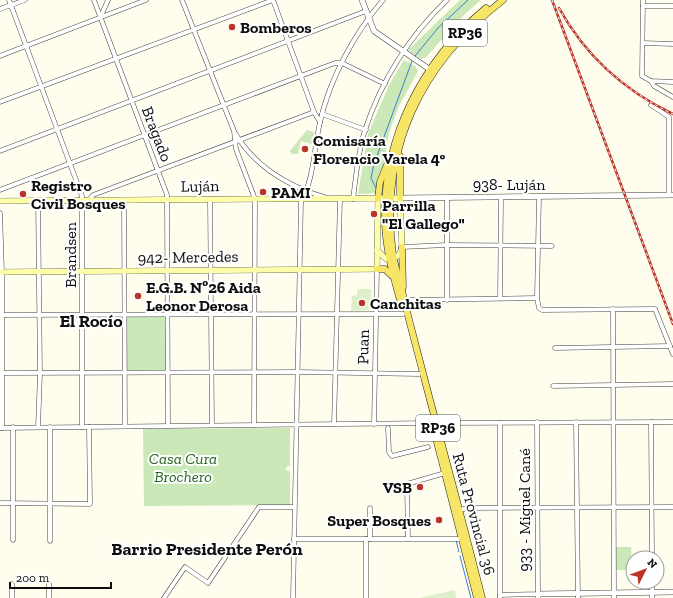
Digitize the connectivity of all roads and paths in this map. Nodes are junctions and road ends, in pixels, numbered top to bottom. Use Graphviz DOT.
graph roads {
  1 [pos="9,0"];
  2 [pos="25,0"];
  3 [pos="94,0"];
  4 [pos="108,0"];
  5 [pos="146,0"];
  6 [pos="182,0"];
  7 [pos="273,0"];
  8 [pos="362,0"];
  9 [pos="383,0"];
  10 [pos="448,0"];
  11 [pos="496,0"];
  12 [pos="503,0"];
  13 [pos="643,0"];
  14 [pos="11,5"];
  15 [pos="643,6"];
  16 [pos="673,6"];
  17 [pos="0,10"];
  18 [pos="366,11"];
  19 [pos="101,17"];
  20 [pos="368,18"];
  21 [pos="193,28"];
  22 [pos="288,41"];
  23 [pos="643,43"];
  24 [pos="673,44"];
  25 [pos="26,47"];
  26 [pos="403,52"];
  27 [pos="0,56"];
  28 [pos="115,58"];
  29 [pos="342,63"];
  30 [pos="429,69"];
  31 [pos="209,70"];
  32 [pos="301,76"];
  33 [pos="651,81"];
  34 [pos="673,82"];
  35 [pos="385,84"];
  36 [pos="41,86"];
  37 [pos="673,97"];
  38 [pos="131,101"];
  39 [pos="0,102"];
  40 [pos="651,105"];
  41 [pos="224,106"];
  42 [pos="314,112"];
  43 [pos="322,114"];
  44 [pos="410,115"];
  45 [pos="320,122"];
  46 [pos="56,129"];
  47 [pos="366,130"];
  48 [pos="144,135"];
  49 [pos="396,141"];
  50 [pos="237,142"];
  51 [pos="0,151"];
  52 [pos="69,164"];
  53 [pos="158,171"];
  54 [pos="0,190"];
  55 [pos="307,192"];
  56 [pos="671,195"];
  57 [pos="539,197"];
  58 [pos="387,198"];
  59 [pos="400,198"];
  60 [pos="447,198"];
  61 [pos="501,198"];
  62 [pos="210,199"];
  63 [pos="255,199"];
  64 [pos="303,199"];
  65 [pos="330,199"];
  66 [pos="340,199"];
  67 [pos="353,199"];
  68 [pos="378,199"];
  69 [pos="38,200"];
  70 [pos="82,200"];
  71 [pos="89,200"];
  72 [pos="124,200"];
  73 [pos="168,200"];
  74 [pos="0,201"];
  75 [pos="0,214"];
  76 [pos="447,245"];
  77 [pos="501,245"];
  78 [pos="538,245"];
  79 [pos="552,246"];
  80 [pos="402,247"];
  81 [pos="377,250"];
  82 [pos="391,258"];
  83 [pos="300,269"];
  84 [pos="338,269"];
  85 [pos="376,269"];
  86 [pos="168,270"];
  87 [pos="211,270"];
  88 [pos="254,270"];
  89 [pos="81,271"];
  90 [pos="125,271"];
  91 [pos="1,272"];
  92 [pos="39,272"];
  93 [pos="396,285"];
  94 [pos="500,298"];
  95 [pos="537,298"];
  96 [pos="404,300"];
  97 [pos="447,300"];
  98 [pos="613,309"];
  99 [pos="211,313"];
  100 [pos="254,313"];
  101 [pos="299,313"];
  102 [pos="167,314"];
  103 [pos="337,314"];
  104 [pos="376,314"];
  105 [pos="403,314"];
  106 [pos="1,315"];
  107 [pos="39,315"];
  108 [pos="82,315"];
  109 [pos="124,315"];
  110 [pos="670,346"];
  111 [pos="612,347"];
  112 [pos="555,348"];
  113 [pos="673,354"];
  114 [pos="168,372"];
  115 [pos="254,372"];
  116 [pos="298,372"];
  117 [pos="336,372"];
  118 [pos="1,373"];
  119 [pos="82,373"];
  120 [pos="125,373"];
  121 [pos="211,373"];
  122 [pos="40,374"];
  123 [pos="376,374"];
  124 [pos="419,374"];
  125 [pos="612,384"];
  126 [pos="673,384"];
  127 [pos="553,386"];
  128 [pos="1,405"];
  129 [pos="537,422"];
  130 [pos="576,422"];
  131 [pos="613,422"];
  132 [pos="651,422"];
  133 [pos="673,422"];
  134 [pos="434,423"];
  135 [pos="500,423"];
  136 [pos="334,424"];
  137 [pos="374,424"];
  138 [pos="212,425"];
  139 [pos="254,425"];
  140 [pos="125,426"];
  141 [pos="168,426"];
  142 [pos="296,426"];
  143 [pos="13,427"];
  144 [pos="38,427"];
  145 [pos="50,427"];
  146 [pos="82,427"];
  147 [pos="89,427"];
  148 [pos="1,428"];
  149 [pos="388,428"];
  150 [pos="428,447"];
  151 [pos="445,473"];
  152 [pos="0,503"];
  153 [pos="14,503"];
  154 [pos="50,503"];
  155 [pos="294,507"];
  156 [pos="652,507"];
  157 [pos="673,507"];
  158 [pos="370,508"];
  159 [pos="500,508"];
  160 [pos="538,508"];
  161 [pos="576,508"];
  162 [pos="615,508"];
  163 [pos="460,510"];
  164 [pos="294,539"];
  165 [pos="368,539"];
  166 [pos="408,539"];
  167 [pos="462,539"];
  168 [pos="13,540"];
  169 [pos="50,541"];
  170 [pos="652,550"];
  171 [pos="12,584"];
  172 [pos="49,584"];
  173 [pos="673,592"];
  174 [pos="614,595"];
  175 [pos="652,595"];
  176 [pos="500,596"];
  177 [pos="538,596"];
  178 [pos="578,596"];
  179 [pos="12,598"];
  180 [pos="49,598"];
  181 [pos="164,598"];
  182 [pos="293,598"];
  183 [pos="366,598"];
  184 [pos="477,598"];
  185 [pos="482,598"];
  1 -- 14 [label="street, Brandsen"];
  2 -- 14 [label="street"];
  3 -- 19 [label="street, Bragado"];
  4 -- 19 [label="street"];
  5 -- 19 [label="street"];
  6 -- 21 [label="street"];
  7 -- 21 [label="street"];
  7 -- 22 [label="street"];
  8 -- 18 [label="street"];
  9 -- 20 [label="street"];
  10 -- 26 [label="street"];
  11 -- 30 [label="main road, Ruta Provincial 36 / RP36"];
  12 -- 44 [label="main road, Ruta Provincial 36 / RP36"];
  13 -- 15 [label="street"];
  14 -- 17 [label="street"];
  14 -- 25 [label="street, Brandsen"];
  15 -- 16 [label="street"];
  15 -- 23 [label="street"];
  18 -- 20 [label="street"];
  18 -- 22 [label="street"];
  19 -- 25 [label="street"];
  19 -- 28 [label="street, Bragado"];
  20 -- 26 [label="street"];
  20 -- 29 [label="street"];
  21 -- 28 [label="street"];
  21 -- 31 [label="street"];
  22 -- 31 [label="street"];
  22 -- 32 [label="street"];
  23 -- 24 [label="street"];
  23 -- 33 [label="street"];
  25 -- 27 [label="street"];
  25 -- 36 [label="street, Brandsen"];
  26 -- 30 [label="street"];
  26 -- 35 [label="street"];
  28 -- 36 [label="street"];
  28 -- 38 [label="street, Bragado"];
  29 -- 32 [label="street"];
  29 -- 35 [label="street"];
  29 -- 43 [label="street"];
  30 -- 49 [label="main road, Ruta Provincial 36 / RP36"];
  31 -- 38 [label="street"];
  31 -- 41 [label="street"];
  32 -- 41 [label="street"];
  32 -- 42 [label="street"];
  33 -- 34 [label="street"];
  33 -- 37 [label="street"];
  35 -- 47 [label="street"];
  36 -- 39 [label="street"];
  36 -- 46 [label="street, Brandsen"];
  38 -- 46 [label="street"];
  38 -- 48 [label="street, Bragado"];
  40 -- 56 [label="street"];
  41 -- 48 [label="street"];
  41 -- 50 [label="street"];
  42 -- 45 [label="street"];
  42 -- 50 [label="street"];
  43 -- 45 [label="street"];
  43 -- 47 [label="street"];
  44 -- 58 [label="main road, Ruta Provincial 36 / RP36"];
  44 -- 59 [label="main road"];
  45 -- 55 [label="street"];
  46 -- 51 [label="street"];
  46 -- 52 [label="street, Brandsen"];
  47 -- 67 [label="street"];
  48 -- 52 [label="street"];
  48 -- 53 [label="street, Bragado"];
  49 -- 58 [label="main road, Ruta Provincial 36 / RP36"];
  49 -- 68 [label="main road"];
  50 -- 53 [label="street"];
  50 -- 55 [label="street"];
  50 -- 63 [label="street"];
  52 -- 54 [label="street"];
  52 -- 70 [label="street, Brandsen"];
  53 -- 71 [label="street"];
  53 -- 73 [label="street, Bragado"];
  55 -- 64 [label="street"];
  55 -- 65 [label="street"];
  56 -- 57 [label="street, 938- Luján"];
  57 -- 61 [label="street, 938- Luján"];
  57 -- 78 [label="street"];
  58 -- 59 [label="main road, Luján"];
  58 -- 68 [label="main road, Luján"];
  58 -- 82 [label="main road, Ruta Provincial 36 / RP36"];
  59 -- 60 [label="street, 938- Luján"];
  59 -- 80 [label="main road"];
  60 -- 61 [label="street, 938- Luján"];
  60 -- 76 [label="street"];
  61 -- 77 [label="street"];
  62 -- 63 [label="main road, Luján"];
  62 -- 73 [label="main road, Luján"];
  62 -- 87 [label="street"];
  63 -- 64 [label="main road, Luján"];
  63 -- 88 [label="street"];
  64 -- 65 [label="main road, Luján"];
  64 -- 83 [label="street"];
  65 -- 66 [label="main road, Luján"];
  66 -- 67 [label="main road, Luján"];
  66 -- 84 [label="street"];
  67 -- 68 [label="main road, Luján"];
  68 -- 81 [label="main road, Puan"];
  69 -- 70 [label="main road, Luján"];
  69 -- 74 [label="main road, Luján"];
  69 -- 92 [label="street"];
  70 -- 71 [label="main road, Luján"];
  70 -- 89 [label="street, Brandsen"];
  71 -- 72 [label="main road, Luján"];
  72 -- 73 [label="main road, Luján"];
  72 -- 90 [label="street"];
  73 -- 86 [label="street, Bragado"];
  75 -- 91 [label="street"];
  76 -- 77 [label="street"];
  76 -- 80 [label="street"];
  76 -- 97 [label="street"];
  77 -- 78 [label="street"];
  77 -- 94 [label="street"];
  78 -- 79 [label="street"];
  78 -- 95 [label="street"];
  80 -- 82 [label="main road"];
  80 -- 96 [label="main road"];
  81 -- 82 [label="main road"];
  81 -- 85 [label="main road, Puan"];
  82 -- 93 [label="main road, Ruta Provincial 36 / RP36"];
  82 -- 96 [label="main road, Ruta Provincial 36 / RP36"];
  83 -- 84 [label="main road, 942- Mercedes"];
  83 -- 88 [label="main road, 942- Mercedes"];
  83 -- 101 [label="street"];
  84 -- 85 [label="main road, 942- Mercedes"];
  84 -- 103 [label="street"];
  85 -- 93 [label="main road"];
  85 -- 104 [label="street, Puan"];
  86 -- 87 [label="main road, 942- Mercedes"];
  86 -- 90 [label="main road, 942- Mercedes"];
  86 -- 102 [label="street, Bragado"];
  87 -- 88 [label="main road, 942- Mercedes"];
  87 -- 99 [label="street"];
  88 -- 100 [label="street"];
  89 -- 90 [label="main road, 942- Mercedes"];
  89 -- 92 [label="main road, 942- Mercedes"];
  89 -- 108 [label="street, Brandsen"];
  90 -- 109 [label="street"];
  91 -- 92 [label="main road, 942- Mercedes"];
  91 -- 106 [label="street"];
  92 -- 107 [label="street"];
  93 -- 105 [label="main road, Ruta Provincial 36 / RP36"];
  94 -- 95 [label="street"];
  94 -- 97 [label="street"];
  95 -- 98 [label="street"];
  96 -- 97 [label="street"];
  96 -- 134 [label="main road, Ruta Provincial 36 / RP36"];
  98 -- 110 [label="street"];
  98 -- 111 [label="street"];
  99 -- 100 [label="street"];
  99 -- 102 [label="street"];
  99 -- 121 [label="street"];
  100 -- 101 [label="street"];
  100 -- 115 [label="street"];
  101 -- 103 [label="street"];
  101 -- 116 [label="street"];
  102 -- 109 [label="street"];
  102 -- 114 [label="street, Bragado"];
  103 -- 104 [label="street"];
  103 -- 117 [label="street"];
  104 -- 105 [label="street"];
  104 -- 123 [label="street, Puan"];
  105 -- 124 [label="main road, Ruta Provincial 36 / RP36"];
  106 -- 107 [label="street"];
  106 -- 118 [label="street"];
  107 -- 108 [label="street"];
  107 -- 122 [label="street"];
  108 -- 109 [label="street"];
  108 -- 119 [label="street, Brandsen"];
  109 -- 120 [label="street"];
  110 -- 111 [label="street"];
  110 -- 113 [label="street"];
  111 -- 112 [label="street"];
  111 -- 125 [label="street"];
  114 -- 120 [label="street"];
  114 -- 121 [label="street"];
  114 -- 141 [label="street, Bragado"];
  115 -- 116 [label="street"];
  115 -- 121 [label="street"];
  115 -- 139 [label="street"];
  116 -- 117 [label="street"];
  116 -- 142 [label="street"];
  117 -- 123 [label="street"];
  117 -- 136 [label="street"];
  118 -- 122 [label="street"];
  118 -- 128 [label="street"];
  119 -- 120 [label="street"];
  119 -- 122 [label="street"];
  119 -- 146 [label="street, Brandsen"];
  120 -- 140 [label="street"];
  121 -- 138 [label="street"];
  122 -- 144 [label="street"];
  123 -- 124 [label="street"];
  123 -- 137 [label="street, Puan"];
  124 -- 134 [label="main road, Ruta Provincial 36 / RP36"];
  125 -- 126 [label="street"];
  125 -- 127 [label="street"];
  125 -- 131 [label="street"];
  128 -- 148 [label="street"];
  129 -- 130 [label="street"];
  129 -- 135 [label="street"];
  129 -- 160 [label="street, 933 - Miguel Cané"];
  130 -- 131 [label="street"];
  130 -- 161 [label="street"];
  131 -- 132 [label="street"];
  131 -- 162 [label="street"];
  132 -- 133 [label="street"];
  132 -- 156 [label="street"];
  134 -- 135 [label="street"];
  134 -- 137 [label="street"];
  134 -- 151 [label="main road, Ruta Provincial 36 / RP36"];
  134 -- 163 [label="main road, Ruta Provincial 36 / RP36"];
  135 -- 159 [label="street"];
  136 -- 137 [label="street"];
  136 -- 142 [label="street"];
  138 -- 139 [label="street"];
  138 -- 141 [label="street"];
  139 -- 142 [label="street"];
  140 -- 141 [label="street"];
  140 -- 147 [label="street"];
  142 -- 155 [label="street"];
  143 -- 144 [label="street"];
  143 -- 148 [label="street"];
  143 -- 153 [label="street"];
  144 -- 145 [label="street"];
  145 -- 146 [label="street"];
  145 -- 154 [label="street"];
  146 -- 147 [label="street"];
  147 -- 154 [label="street"];
  149 -- 150 [label="street"];
  151 -- 166 [label="street"];
  151 -- 167 [label="main road, Ruta Provincial 36 / RP36"];
  152 -- 153 [label="street"];
  153 -- 154 [label="street"];
  153 -- 168 [label="street"];
  154 -- 169 [label="street"];
  155 -- 164 [label="street"];
  155 -- 181 [label="street"];
  156 -- 157 [label="street"];
  156 -- 162 [label="street"];
  156 -- 170 [label="street"];
  158 -- 165 [label="street"];
  159 -- 160 [label="street"];
  159 -- 163 [label="street"];
  159 -- 176 [label="street"];
  160 -- 161 [label="street"];
  160 -- 177 [label="street, 933 - Miguel Cané"];
  161 -- 162 [label="street"];
  161 -- 178 [label="street"];
  162 -- 174 [label="street"];
  163 -- 185 [label="main road, Ruta Provincial 36 / RP36"];
  164 -- 165 [label="street"];
  164 -- 182 [label="street"];
  165 -- 166 [label="street"];
  165 -- 183 [label="street"];
  166 -- 167 [label="street"];
  167 -- 184 [label="main road, Ruta Provincial 36 / RP36"];
  171 -- 179 [label="street"];
  172 -- 180 [label="street"];
  173 -- 175 [label="street"];
  174 -- 175 [label="street"];
  174 -- 178 [label="street"];
  176 -- 177 [label="street"];
  177 -- 178 [label="street"];
}
